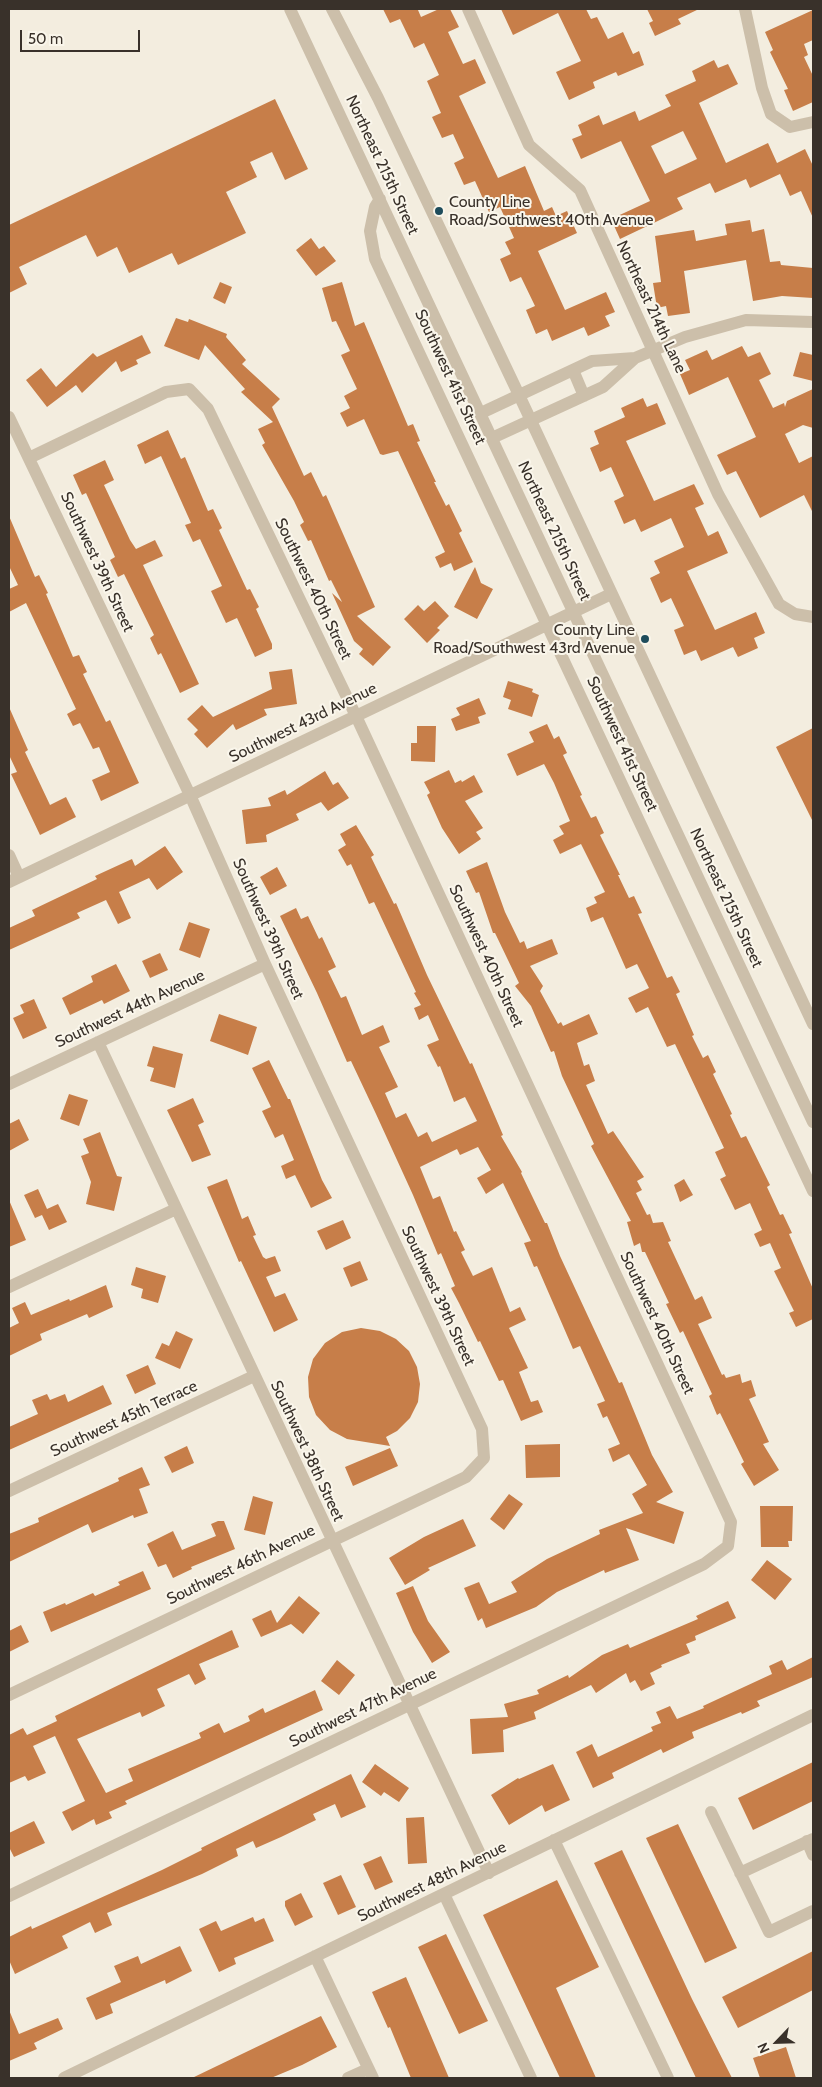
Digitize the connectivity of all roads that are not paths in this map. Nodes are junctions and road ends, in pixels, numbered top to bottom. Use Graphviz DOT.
graph roads {
  1 [pos="290,9"];
  2 [pos="332,9"];
  3 [pos="468,9"];
  4 [pos="745,9"];
  5 [pos="813,122"];
  6 [pos="380,199"];
  7 [pos="813,322"];
  8 [pos="653,350"];
  9 [pos="635,358"];
  10 [pos="573,370"];
  11 [pos="519,395"];
  12 [pos="584,396"];
  13 [pos="481,413"];
  14 [pos="9,417"];
  15 [pos="531,421"];
  16 [pos="492,438"];
  17 [pos="29,458"];
  18 [pos="611,594"];
  19 [pos="574,612"];
  20 [pos="813,617"];
  21 [pos="548,624"];
  22 [pos="356,716"];
  23 [pos="190,795"];
  24 [pos="9,855"];
  25 [pos="14,880"];
  26 [pos="266,964"];
  27 [pos="813,1024"];
  28 [pos="98,1042"];
  29 [pos="9,1084"];
  30 [pos="813,1122"];
  31 [pos="813,1191"];
  32 [pos="176,1209"];
  33 [pos="9,1287"];
  34 [pos="254,1376"];
  35 [pos="484,1458"];
  36 [pos="9,1490"];
  37 [pos="331,1540"];
  38 [pos="728,1546"];
  39 [pos="9,1695"];
  40 [pos="408,1704"];
  41 [pos="813,1715"];
  42 [pos="711,1812"];
  43 [pos="554,1840"];
  44 [pos="810,1840"];
  45 [pos="813,1855"];
  46 [pos="489,1872"];
  47 [pos="740,1873"];
  48 [pos="444,1894"];
  49 [pos="9,1896"];
  50 [pos="813,1911"];
  51 [pos="316,1956"];
  52 [pos="371,2073"];
  53 [pos="64,2078"];
  54 [pos="348,2078"];
  55 [pos="531,2078"];
  56 [pos="668,2078"];
  1 -- 6 [label="street, Northeast 215th Street"];
  2 -- 11 [label="street, Northeast 215th Street"];
  3 -- 8 [label="street, Northeast 214th Lane"];
  4 -- 5 [label="street"];
  6 -- 13 [label="street, Northeast 215th Street"];
  6 -- 21 [label="street, Southwest 41st Street"];
  7 -- 8 [label="street"];
  8 -- 9 [label="street"];
  8 -- 20 [label="street, Northeast 214th Lane"];
  9 -- 10 [label="street"];
  9 -- 12 [label="street"];
  10 -- 11 [label="street"];
  10 -- 12 [label="street"];
  11 -- 13 [label="street"];
  11 -- 15 [label="street, Northeast 215th Street"];
  12 -- 15 [label="street"];
  13 -- 16 [label="street, Northeast 215th Street"];
  14 -- 17 [label="street, Southwest 39th Street"];
  15 -- 16 [label="street"];
  15 -- 18 [label="street, Northeast 215th Street"];
  16 -- 19 [label="street, Northeast 215th Street"];
  17 -- 22 [label="street, Southwest 40th Street"];
  17 -- 23 [label="street, Southwest 39th Street"];
  18 -- 19 [label="street, Southwest 43rd Avenue"];
  18 -- 27 [label="street, Northeast 215th Street"];
  19 -- 21 [label="street, Southwest 43rd Avenue"];
  19 -- 30 [label="street, Northeast 215th Street"];
  21 -- 22 [label="street, Southwest 43rd Avenue"];
  21 -- 31 [label="street, Southwest 41st Street"];
  22 -- 23 [label="street, Southwest 43rd Avenue"];
  22 -- 38 [label="street, Southwest 40th Street"];
  23 -- 25 [label="street, Southwest 43rd Avenue"];
  23 -- 26 [label="street, Southwest 39th Street"];
  24 -- 25 [label="street"];
  26 -- 28 [label="street, Southwest 44th Avenue"];
  26 -- 35 [label="street, Southwest 39th Street"];
  28 -- 29 [label="street, Southwest 44th Avenue"];
  28 -- 32 [label="street, Southwest 38th Street"];
  32 -- 33 [label="street"];
  32 -- 34 [label="street, Southwest 38th Street"];
  34 -- 36 [label="street, Southwest 45th Terrace"];
  34 -- 37 [label="street, Southwest 38th Street"];
  35 -- 37 [label="street, Southwest 46th Avenue"];
  37 -- 39 [label="street, Southwest 46th Avenue"];
  37 -- 40 [label="street, Southwest 38th Street"];
  38 -- 40 [label="street, Southwest 47th Avenue"];
  40 -- 46 [label="street, Southwest 38th Street"];
  40 -- 49 [label="street, Southwest 47th Avenue"];
  41 -- 43 [label="street, Southwest 48th Avenue"];
  42 -- 47 [label="street"];
  43 -- 46 [label="street, Southwest 48th Avenue"];
  43 -- 56 [label="street"];
  44 -- 45 [label="street"];
  44 -- 47 [label="street"];
  46 -- 48 [label="street, Southwest 48th Avenue"];
  47 -- 50 [label="street"];
  48 -- 51 [label="street, Southwest 48th Avenue"];
  48 -- 55 [label="street"];
  51 -- 52 [label="street"];
  51 -- 53 [label="street, Southwest 48th Avenue"];
  52 -- 54 [label="street"];
}
